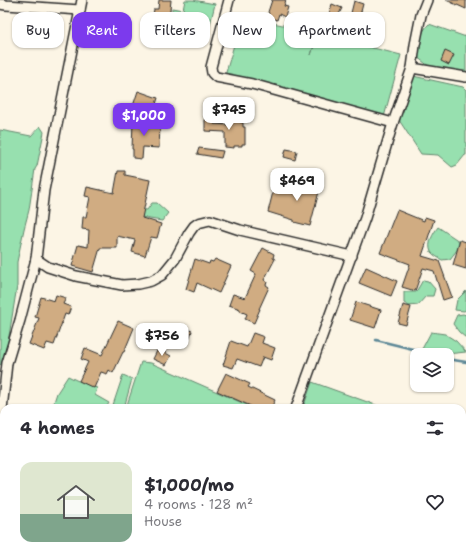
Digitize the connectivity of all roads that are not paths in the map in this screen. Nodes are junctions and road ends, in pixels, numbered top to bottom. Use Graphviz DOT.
graph roads {
  1 [pos="82,0"];
  2 [pos="229,0"];
  3 [pos="427,0"];
  4 [pos="0,4"];
  5 [pos="80,10"];
  6 [pos="412,68"];
  7 [pos="466,77"];
  8 [pos="393,122"];
  9 [pos="352,256"];
  10 [pos="36,259"];
  11 [pos="3,366"];
  12 [pos="1,404"];
  13 [pos="297,404"];
  1 -- 5 [label="street"];
  2 -- 8 [label="street"];
  3 -- 6 [label="street"];
  4 -- 5 [label="street"];
  5 -- 10 [label="street"];
  6 -- 7 [label="street"];
  6 -- 8 [label="street"];
  8 -- 9 [label="street"];
  9 -- 10 [label="street"];
  9 -- 13 [label="street"];
  10 -- 11 [label="street"];
  11 -- 12 [label="street"];
}
